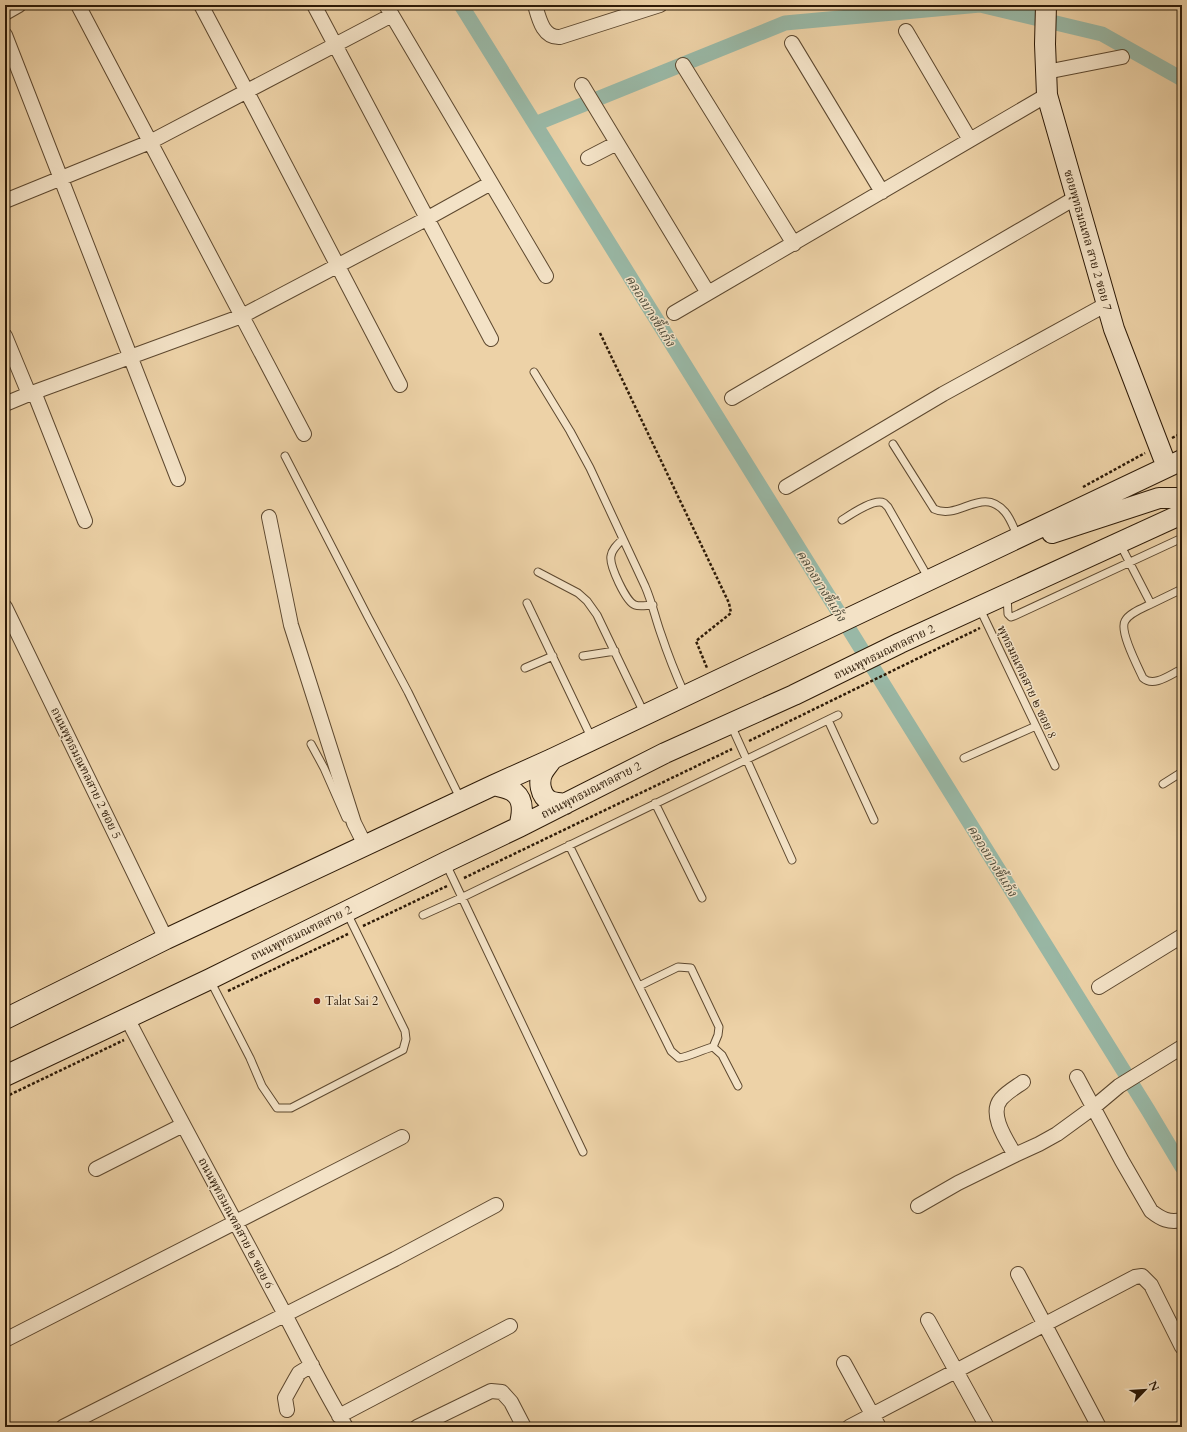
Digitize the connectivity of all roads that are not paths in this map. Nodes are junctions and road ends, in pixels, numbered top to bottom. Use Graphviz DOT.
graph roads {
  1 [pos="19,5"];
  2 [pos="78,5"];
  3 [pos="201,5"];
  4 [pos="314,5"];
  5 [pos="535,5"];
  6 [pos="660,5"];
  7 [pos="1046,9"];
  8 [pos="389,10"];
  9 [pos="5,13"];
  10 [pos="906,31"];
  11 [pos="5,34"];
  12 [pos="792,43"];
  13 [pos="335,45"];
  14 [pos="1122,57"];
  15 [pos="683,65"];
  16 [pos="1046,72"];
  17 [pos="582,85"];
  18 [pos="247,92"];
  19 [pos="1047,95"];
  20 [pos="970,140"];
  21 [pos="150,142"];
  22 [pos="617,143"];
  23 [pos="588,158"];
  24 [pos="61,178"];
  25 [pos="491,183"];
  26 [pos="882,192"];
  27 [pos="1077,198"];
  28 [pos="5,201"];
  29 [pos="428,218"];
  30 [pos="794,244"];
  31 [pos="338,265"];
  32 [pos="546,276"];
  33 [pos="708,293"];
  34 [pos="1107,304"];
  35 [pos="674,313"];
  36 [pos="242,316"];
  37 [pos="5,336"];
  38 [pos="491,338"];
  39 [pos="130,357"];
  40 [pos="534,372"];
  41 [pos="400,385"];
  42 [pos="32,393"];
  43 [pos="732,398"];
  44 [pos="5,404"];
  45 [pos="304,434"];
  46 [pos="893,444"];
  47 [pos="285,456"];
  48 [pos="1177,465"];
  49 [pos="178,479"];
  50 [pos="786,486"];
  51 [pos="1182,498"];
  52 [pos="1182,514"];
  53 [pos="269,517"];
  54 [pos="842,520"];
  55 [pos="85,521"];
  56 [pos="1018,538"];
  57 [pos="1182,538"];
  58 [pos="623,539"];
  59 [pos="1119,543"];
  60 [pos="973,560"];
  61 [pos="1129,563"];
  62 [pos="538,572"];
  63 [pos="929,580"];
  64 [pos="1182,589"];
  65 [pos="1006,594"];
  66 [pos="527,603"];
  67 [pos="1151,604"];
  68 [pos="653,605"];
  69 [pos="5,607"];
  70 [pos="979,607"];
  71 [pos="615,651"];
  72 [pos="553,656"];
  73 [pos="583,656"];
  74 [pos="526,668"];
  75 [pos="1182,669"];
  76 [pos="686,696"];
  77 [pos="645,715"];
  78 [pos="838,715"];
  79 [pos="828,720"];
  80 [pos="730,723"];
  81 [pos="1036,726"];
  82 [pos="593,740"];
  83 [pos="311,744"];
  84 [pos="964,758"];
  85 [pos="552,759"];
  86 [pos="746,760"];
  87 [pos="1055,766"];
  88 [pos="1182,772"];
  89 [pos="1163,784"];
  90 [pos="494,785"];
  91 [pos="461,800"];
  92 [pos="655,803"];
  93 [pos="565,804"];
  94 [pos="874,820"];
  95 [pos="519,827"];
  96 [pos="569,845"];
  97 [pos="362,847"];
  98 [pos="792,860"];
  99 [pos="446,862"];
  100 [pos="463,897"];
  101 [pos="702,898"];
  102 [pos="346,911"];
  103 [pos="423,916"];
  104 [pos="1182,936"];
  105 [pos="166,939"];
  106 [pos="639,986"];
  107 [pos="214,987"];
  108 [pos="1099,987"];
  109 [pos="5,1019"];
  110 [pos="132,1026"];
  111 [pos="713,1047"];
  112 [pos="1182,1047"];
  113 [pos="5,1076"];
  114 [pos="1078,1077"];
  115 [pos="1023,1082"];
  116 [pos="738,1086"];
  117 [pos="1094,1107"];
  118 [pos="183,1125"];
  119 [pos="402,1137"];
  120 [pos="583,1152"];
  121 [pos="1015,1155"];
  122 [pos="96,1169"];
  123 [pos="496,1205"];
  124 [pos="918,1206"];
  125 [pos="1182,1220"];
  126 [pos="235,1222"];
  127 [pos="1018,1274"];
  128 [pos="285,1314"];
  129 [pos="928,1320"];
  130 [pos="1044,1325"];
  131 [pos="510,1326"];
  132 [pos="5,1340"];
  133 [pos="1182,1347"];
  134 [pos="844,1362"];
  135 [pos="312,1365"];
  136 [pos="956,1371"];
  137 [pos="287,1410"];
  138 [pos="872,1414"];
  139 [pos="343,1421"];
  140 [pos="63,1427"];
  141 [pos="417,1427"];
  142 [pos="524,1427"];
  143 [pos="849,1427"];
  144 [pos="879,1427"];
  145 [pos="987,1427"];
  146 [pos="1099,1427"];
  1 -- 9 [label="street"];
  2 -- 21 [label="street"];
  3 -- 18 [label="street"];
  4 -- 13 [label="street"];
  5 -- 6 [label="street"];
  7 -- 16 [label="main road, ซอยพุทธมณฑล สาย 2 ซอย 7"];
  8 -- 13 [label="street"];
  8 -- 25 [label="street"];
  10 -- 20 [label="street"];
  11 -- 24 [label="street"];
  12 -- 26 [label="street"];
  13 -- 18 [label="street"];
  13 -- 29 [label="street"];
  14 -- 16 [label="street"];
  15 -- 30 [label="street"];
  16 -- 19 [label="main road, ซอยพุทธมณฑล สาย 2 ซอย 7"];
  17 -- 22 [label="street"];
  18 -- 21 [label="street"];
  18 -- 31 [label="street"];
  19 -- 20 [label="street"];
  19 -- 27 [label="main road, ซอยพุทธมณฑล สาย 2 ซอย 7"];
  20 -- 26 [label="street"];
  21 -- 24 [label="street"];
  21 -- 36 [label="street"];
  22 -- 23 [label="street"];
  22 -- 33 [label="street"];
  24 -- 28 [label="street"];
  24 -- 39 [label="street"];
  25 -- 29 [label="street"];
  25 -- 32 [label="street"];
  26 -- 30 [label="street"];
  27 -- 34 [label="main road, ซอยพุทธมณฑล สาย 2 ซอย 7"];
  27 -- 43 [label="street"];
  29 -- 31 [label="street"];
  29 -- 38 [label="street"];
  30 -- 33 [label="street"];
  31 -- 36 [label="street"];
  31 -- 41 [label="street"];
  33 -- 35 [label="street"];
  34 -- 48 [label="main road, ซอยพุทธมณฑล สาย 2 ซอย 7"];
  34 -- 50 [label="street"];
  36 -- 39 [label="street"];
  36 -- 45 [label="street"];
  37 -- 42 [label="street"];
  39 -- 42 [label="street"];
  39 -- 49 [label="street"];
  40 -- 58 [label="lane"];
  42 -- 44 [label="street"];
  42 -- 55 [label="street"];
  46 -- 56 [label="lane"];
  47 -- 91 [label="lane"];
  48 -- 56 [label="main road"];
  51 -- 60 [label="main road"];
  52 -- 59 [label="main road, ถนนพุทธมณฑลสาย 2"];
  53 -- 97 [label="street"];
  54 -- 63 [label="lane"];
  56 -- 60 [label="main road"];
  57 -- 61 [label="lane"];
  58 -- 68 [label="lane"];
  58 -- 68 [label="lane"];
  59 -- 61 [label="lane"];
  59 -- 65 [label="main road, ถนนพุทธมณฑลสาย 2"];
  60 -- 63 [label="main road"];
  61 -- 65 [label="lane"];
  61 -- 67 [label="lane"];
  62 -- 71 [label="lane"];
  63 -- 76 [label="main road"];
  64 -- 67 [label="lane"];
  65 -- 70 [label="main road, ถนนพุทธมณฑลสาย 2"];
  66 -- 72 [label="lane"];
  67 -- 75 [label="lane"];
  68 -- 76 [label="lane"];
  69 -- 105 [label="street, ถนนพุทธมณฑลสาย 2 ซอย 5"];
  70 -- 80 [label="main road, ถนนพุทธมณฑลสาย 2"];
  70 -- 81 [label="lane, พุทธมณฑลสาย ๒ ซอย 8"];
  71 -- 73 [label="lane"];
  71 -- 77 [label="lane"];
  72 -- 74 [label="lane"];
  72 -- 82 [label="lane"];
  76 -- 77 [label="main road"];
  77 -- 82 [label="main road"];
  78 -- 79 [label="lane"];
  79 -- 86 [label="lane"];
  79 -- 94 [label="lane"];
  80 -- 86 [label="lane"];
  80 -- 93 [label="main road, ถนนพุทธมณฑลสาย 2"];
  81 -- 84 [label="lane"];
  81 -- 87 [label="lane, พุทธมณฑลสาย ๒ ซอย 8"];
  82 -- 85 [label="main road"];
  83 -- 97 [label="lane"];
  85 -- 90 [label="main road"];
  85 -- 93 [label="main road"];
  86 -- 92 [label="lane"];
  86 -- 98 [label="lane"];
  88 -- 89 [label="lane"];
  90 -- 91 [label="main road"];
  90 -- 95 [label="main road"];
  91 -- 97 [label="main road"];
  92 -- 96 [label="lane"];
  92 -- 101 [label="lane"];
  93 -- 95 [label="main road, ถนนพุทธมณฑลสาย 2"];
  95 -- 99 [label="main road, ถนนพุทธมณฑลสาย 2"];
  96 -- 100 [label="lane"];
  96 -- 106 [label="lane"];
  97 -- 105 [label="main road"];
  99 -- 100 [label="lane"];
  99 -- 102 [label="main road, ถนนพุทธมณฑลสาย 2"];
  100 -- 103 [label="lane"];
  100 -- 120 [label="lane"];
  102 -- 107 [label="main road, ถนนพุทธมณฑลสาย 2"];
  102 -- 107 [label="lane"];
  104 -- 108 [label="street"];
  105 -- 109 [label="main road"];
  106 -- 111 [label="lane"];
  106 -- 111 [label="lane"];
  107 -- 110 [label="main road, ถนนพุทธมณฑลสาย 2"];
  110 -- 113 [label="main road, ถนนพุทธมณฑลสาย 2"];
  110 -- 118 [label="street, ถนนพุทธมณฑลสาย ๒ ซอย 6"];
  111 -- 116 [label="lane"];
  112 -- 117 [label="street"];
  114 -- 117 [label="street"];
  115 -- 121 [label="street"];
  117 -- 121 [label="street"];
  117 -- 125 [label="street"];
  118 -- 122 [label="street"];
  118 -- 126 [label="street, ถนนพุทธมณฑลสาย ๒ ซอย 6"];
  119 -- 126 [label="street"];
  121 -- 124 [label="street"];
  123 -- 128 [label="street"];
  126 -- 128 [label="street, ถนนพุทธมณฑลสาย ๒ ซอย 6"];
  126 -- 132 [label="street"];
  127 -- 130 [label="street"];
  128 -- 135 [label="street, ถนนพุทธมณฑลสาย ๒ ซอย 6"];
  128 -- 140 [label="street"];
  129 -- 136 [label="street"];
  130 -- 133 [label="street"];
  130 -- 136 [label="street"];
  130 -- 146 [label="street"];
  131 -- 139 [label="street"];
  134 -- 138 [label="street"];
  135 -- 137 [label="street"];
  135 -- 139 [label="street, ถนนพุทธมณฑลสาย ๒ ซอย 6"];
  136 -- 138 [label="street"];
  136 -- 145 [label="street"];
  138 -- 143 [label="street"];
  138 -- 144 [label="street"];
  141 -- 142 [label="street"];
}
